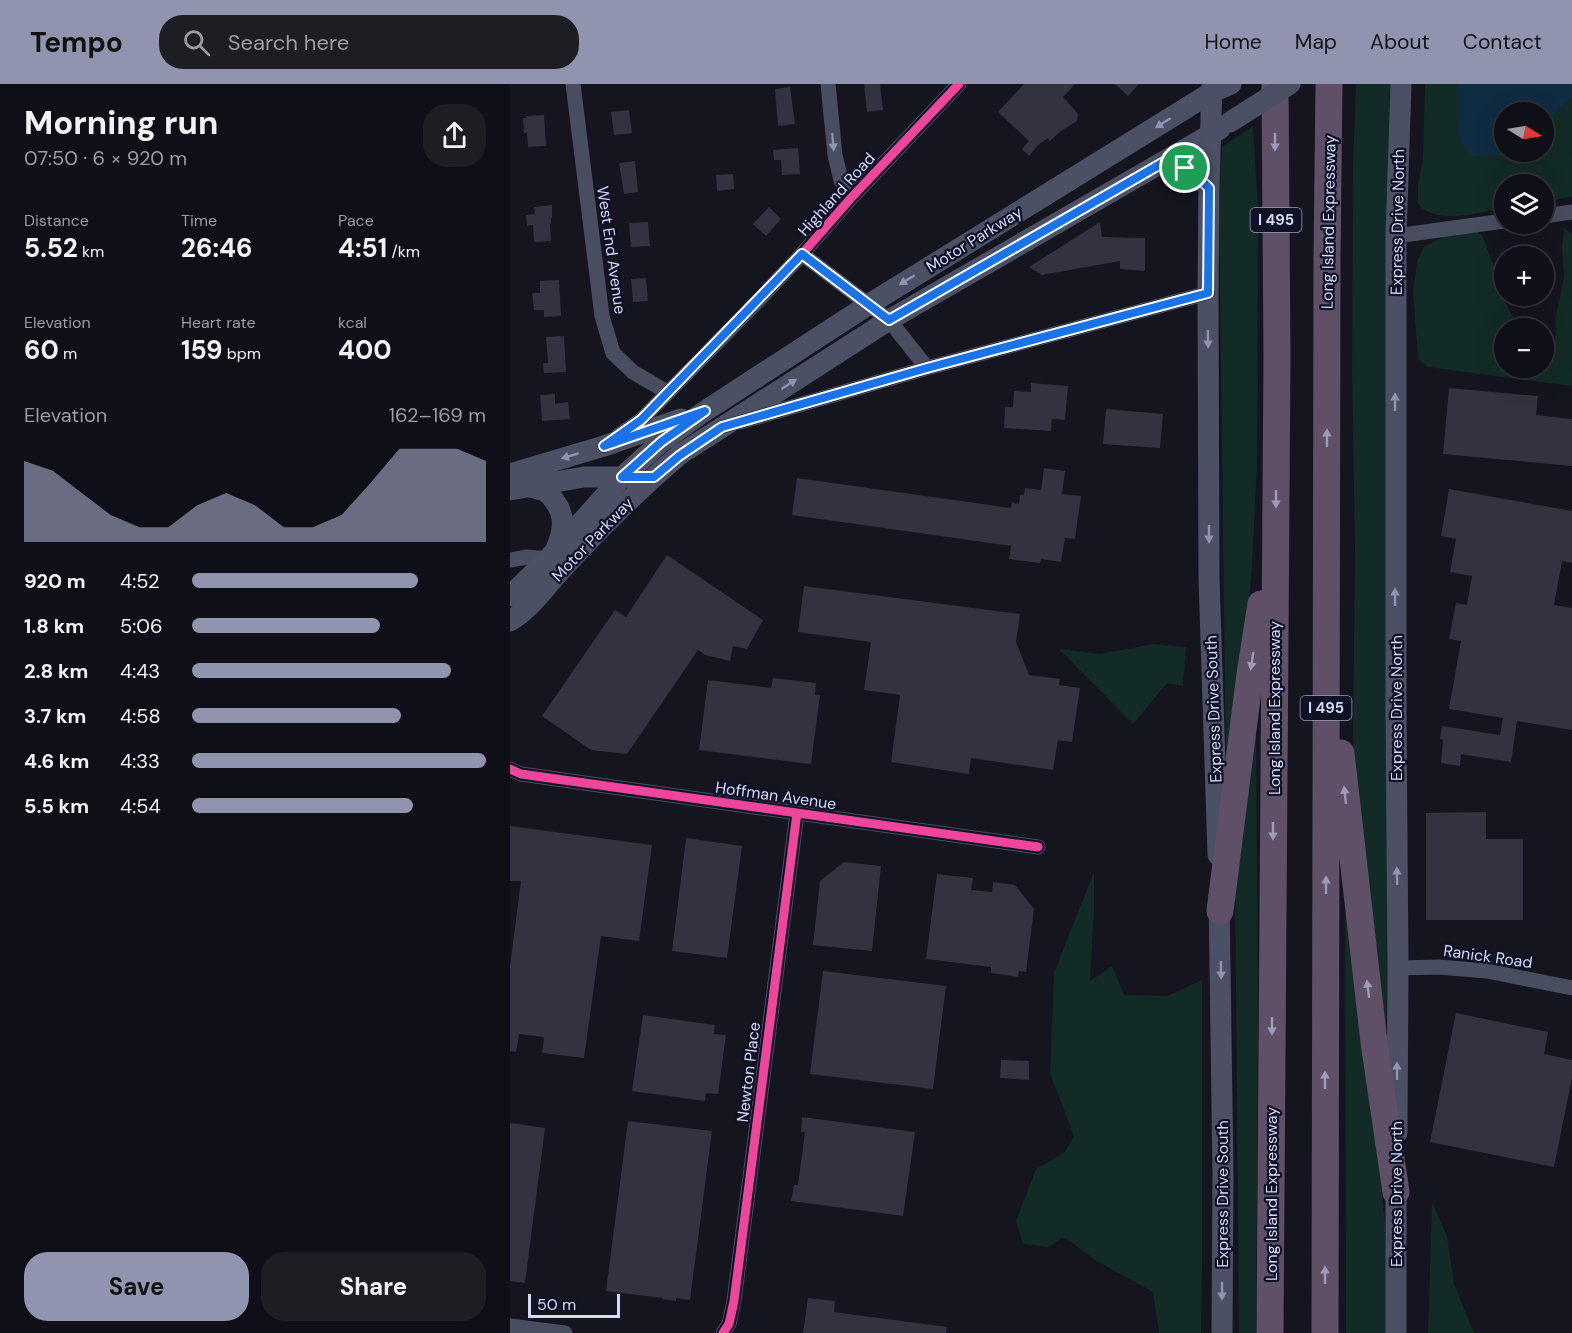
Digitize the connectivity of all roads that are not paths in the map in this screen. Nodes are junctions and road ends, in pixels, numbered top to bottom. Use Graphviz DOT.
graph roads {
  1 [pos="573,84"];
  2 [pos="828,84"];
  3 [pos="959,84"];
  4 [pos="1275,84"];
  5 [pos="1290,84"];
  6 [pos="1329,84"];
  7 [pos="1401,84"];
  8 [pos="1218,87"];
  9 [pos="1211,134"];
  10 [pos="1164,162"];
  11 [pos="1209,188"];
  12 [pos="851,198"];
  13 [pos="1572,212"];
  14 [pos="1554,215"];
  15 [pos="1494,222"];
  16 [pos="1396,236"];
  17 [pos="802,254"];
  18 [pos="1208,293"];
  19 [pos="868,305"];
  20 [pos="889,320"];
  21 [pos="927,368"];
  22 [pos="667,392"];
  23 [pos="705,411"];
  24 [pos="722,427"];
  25 [pos="604,446"];
  26 [pos="1327,468"];
  27 [pos="622,477"];
  28 [pos="654,477"];
  29 [pos="516,483"];
  30 [pos="1275,542"];
  31 [pos="552,555"];
  32 [pos="510,560"];
  33 [pos="510,596"];
  34 [pos="510,621"];
  35 [pos="510,769"];
  36 [pos="797,813"];
  37 [pos="1038,847"];
  38 [pos="1220,911"];
  39 [pos="1398,968"];
  40 [pos="1572,988"];
  41 [pos="1396,1192"];
  42 [pos="510,1326"];
  43 [pos="565,1333"];
  44 [pos="723,1333"];
  45 [pos="1222,1333"];
  46 [pos="1270,1333"];
  47 [pos="1325,1333"];
  48 [pos="1396,1333"];
  1 -- 22 [label="street, West End Avenue"];
  2 -- 12 [label="street, one-way"];
  3 -- 12 [label="street, Highland Road"];
  4 -- 30 [label="highway, Long Island Expressway / I 495, one-way"];
  5 -- 9 [label="main road, Motor Parkway, bridge"];
  26 -- 6 [label="highway, Long Island Expressway / I 495, one-way"];
  7 -- 16 [label="main road, Express Drive North"];
  8 -- 9 [label="main road, Express Drive South"];
  8 -- 19 [label="main road, Motor Parkway, one-way"];
  9 -- 10 [label="main road, Motor Parkway"];
  9 -- 11 [label="main road, Express Drive South"];
  10 -- 11 [label="main road"];
  10 -- 20 [label="main road, Motor Parkway"];
  11 -- 18 [label="main road, Express Drive South"];
  12 -- 17 [label="street, Highland Road"];
  13 -- 14 [label="street"];
  15 -- 16 [label="street"];
  39 -- 16 [label="main road, Express Drive North, one-way"];
  17 -- 19 [label="street"];
  17 -- 22 [label="street, Highland Road"];
  18 -- 21 [label="street"];
  18 -- 38 [label="main road, Express Drive South, one-way"];
  19 -- 20 [label="street"];
  19 -- 23 [label="main road, Motor Parkway"];
  20 -- 21 [label="street"];
  24 -- 20 [label="main road, Motor Parkway, one-way"];
  21 -- 24 [label="street"];
  22 -- 25 [label="street, Highland Road"];
  23 -- 25 [label="main road"];
  23 -- 27 [label="main road, Motor Parkway"];
  24 -- 28 [label="main road, Motor Parkway"];
  25 -- 29 [label="main road, one-way"];
  41 -- 26 [label="highway, one-way"];
  47 -- 26 [label="highway, Long Island Expressway / I 495, one-way"];
  27 -- 28 [label="main road"];
  27 -- 29 [label="main road"];
  27 -- 31 [label="main road, Motor Parkway"];
  28 -- 34 [label="main road, Motor Parkway"];
  29 -- 31 [label="main road"];
  30 -- 38 [label="highway, one-way"];
  30 -- 46 [label="highway, Long Island Expressway / I 495, one-way"];
  31 -- 32 [label="street"];
  31 -- 33 [label="main road, Motor Parkway"];
  35 -- 36 [label="street, Hoffman Avenue"];
  36 -- 37 [label="street, Hoffman Avenue"];
  36 -- 44 [label="street, Newton Place"];
  38 -- 45 [label="main road, Express Drive South, one-way"];
  39 -- 40 [label="street, Ranick Road"];
  41 -- 39 [label="main road, Express Drive North, one-way"];
  41 -- 48 [label="main road, Express Drive North"];
  42 -- 43 [label="street"];
}
